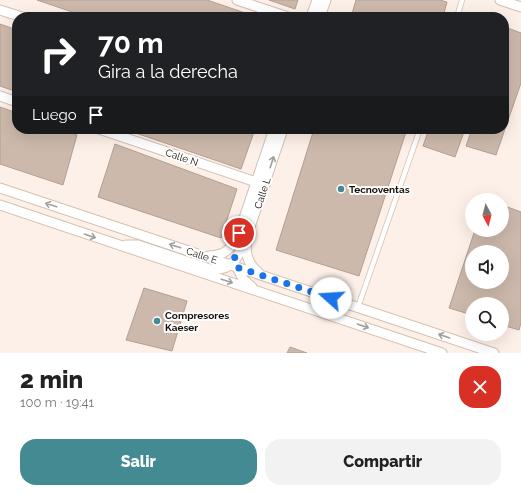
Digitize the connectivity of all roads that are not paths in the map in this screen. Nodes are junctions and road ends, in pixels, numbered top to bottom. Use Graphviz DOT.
graph roads {
  1 [pos="237,0"];
  2 [pos="317,0"];
  3 [pos="326,0"];
  4 [pos="462,0"];
  5 [pos="500,0"];
  6 [pos="521,7"];
  7 [pos="0,10"];
  8 [pos="273,12"];
  9 [pos="313,12"];
  10 [pos="322,12"];
  11 [pos="458,12"];
  12 [pos="12,14"];
  13 [pos="0,96"];
  14 [pos="12,100"];
  15 [pos="114,134"];
  16 [pos="273,134"];
  17 [pos="281,134"];
  18 [pos="418,134"];
  19 [pos="261,183"];
  20 [pos="0,188"];
  21 [pos="0,205"];
  22 [pos="243,234"];
  23 [pos="120,246"];
  24 [pos="204,256"];
  25 [pos="234,264"];
  26 [pos="262,275"];
  27 [pos="256,290"];
  28 [pos="358,307"];
  29 [pos="442,353"];
  30 [pos="494,353"];
  1 -- 8 [label="street"];
  2 -- 9 [label="street"];
  3 -- 10 [label="street"];
  4 -- 11 [label="lane"];
  5 -- 6 [label="street"];
  7 -- 12 [label="street"];
  13 -- 14 [label="street"];
  15 -- 19 [label="street, Calle N"];
  16 -- 19 [label="street, Calle L"];
  19 -- 17 [label="street, Calle L, one-way"];
  18 -- 28 [label="lane"];
  19 -- 22 [label="street, Calle L"];
  24 -- 20 [label="street, Calle E, one-way"];
  21 -- 23 [label="street, Calle E, one-way"];
  22 -- 24 [label="street, Calle L"];
  22 -- 25 [label="street"];
  22 -- 26 [label="street, Calle L"];
  23 -- 25 [label="street"];
  23 -- 27 [label="street, Calle E, one-way"];
  24 -- 25 [label="street, Calle E"];
  25 -- 26 [label="street, Calle E"];
  25 -- 27 [label="street"];
  26 -- 28 [label="street, Calle E"];
  27 -- 29 [label="street, Calle E, one-way"];
  30 -- 28 [label="street, Calle E, one-way"];
}
